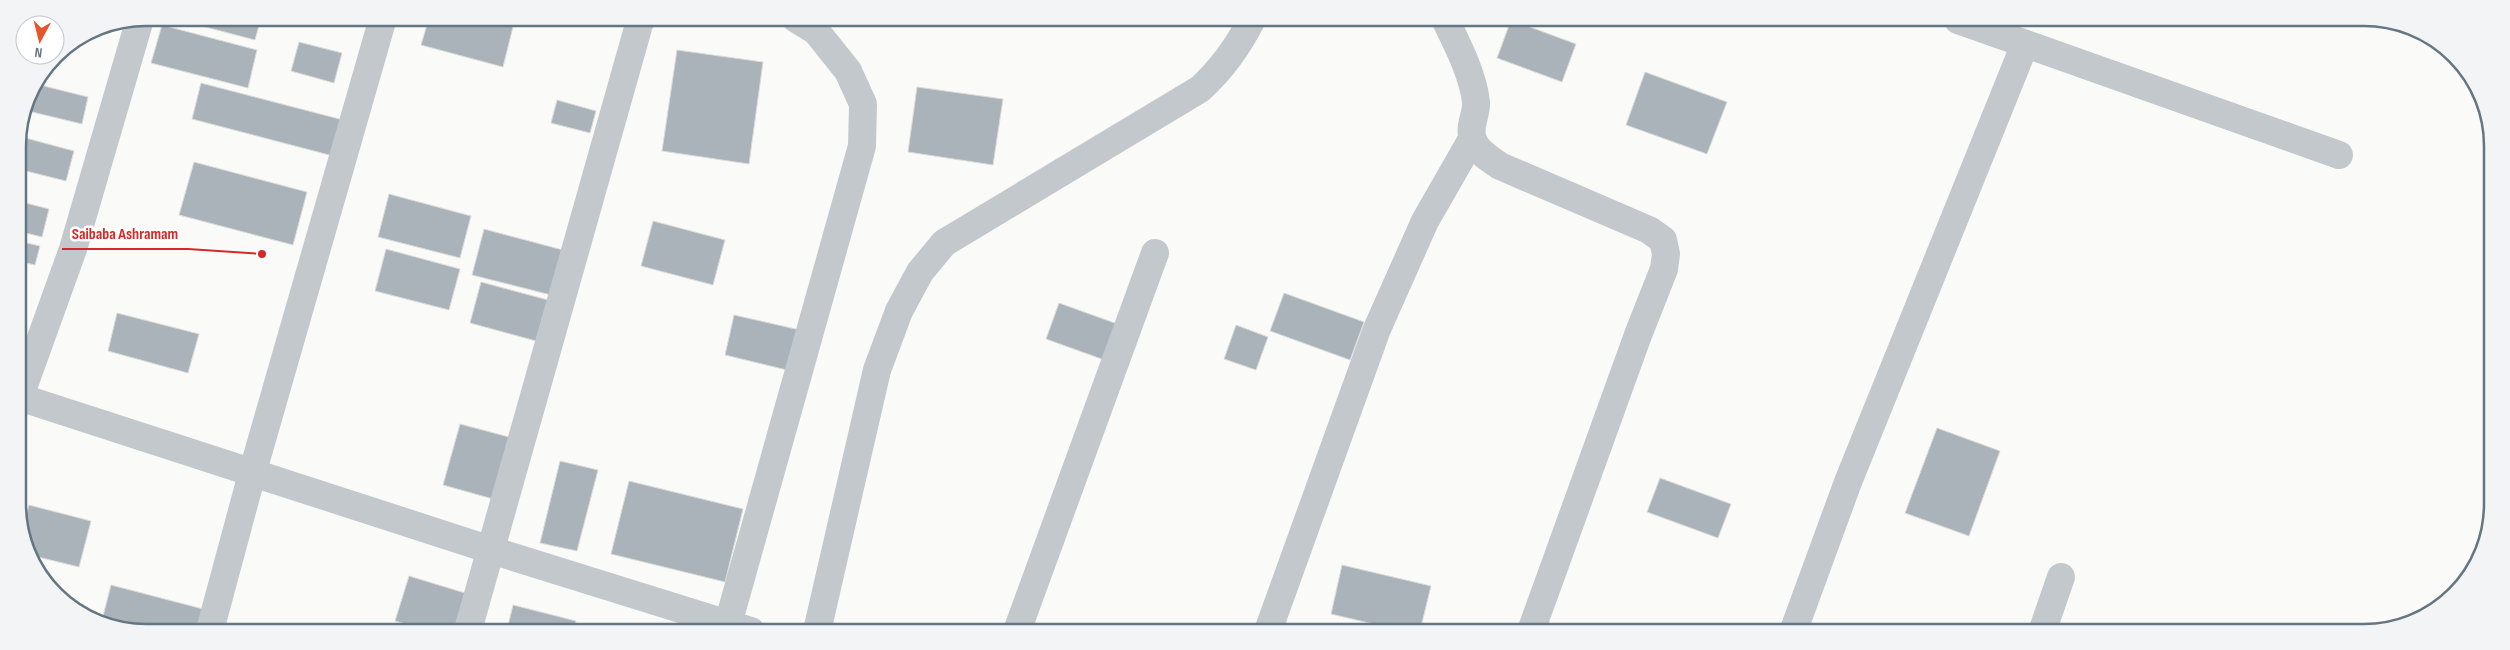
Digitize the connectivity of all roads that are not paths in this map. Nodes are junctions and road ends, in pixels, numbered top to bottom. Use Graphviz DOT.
graph roads {
  1 [pos="381,26"];
  2 [pos="638,26"];
  3 [pos="808,26"];
  4 [pos="1248,26"];
  5 [pos="1448,26"];
  6 [pos="1975,26"];
  7 [pos="138,27"];
  8 [pos="2025,44"];
  9 [pos="1472,139"];
  10 [pos="2339,155"];
  11 [pos="1155,253"];
  12 [pos="26,378"];
  13 [pos="26,400"];
  14 [pos="252,474"];
  15 [pos="491,550"];
  16 [pos="2061,577"];
  17 [pos="1271,623"];
  18 [pos="1534,623"];
  19 [pos="1796,623"];
  20 [pos="2045,623"];
  21 [pos="212,624"];
  22 [pos="470,624"];
  23 [pos="729,624"];
  24 [pos="741,624"];
  25 [pos="819,624"];
  26 [pos="1020,624"];
  1 -- 14 [label="street"];
  2 -- 15 [label="street"];
  3 -- 24 [label="street"];
  4 -- 25 [label="street"];
  5 -- 9 [label="street"];
  6 -- 8 [label="street"];
  7 -- 12 [label="street"];
  8 -- 10 [label="street"];
  8 -- 19 [label="street"];
  9 -- 17 [label="street"];
  9 -- 18 [label="street"];
  11 -- 26 [label="street"];
  13 -- 14 [label="street"];
  14 -- 15 [label="street"];
  14 -- 21 [label="street"];
  15 -- 22 [label="street"];
  15 -- 23 [label="street"];
  16 -- 20 [label="street"];
}
